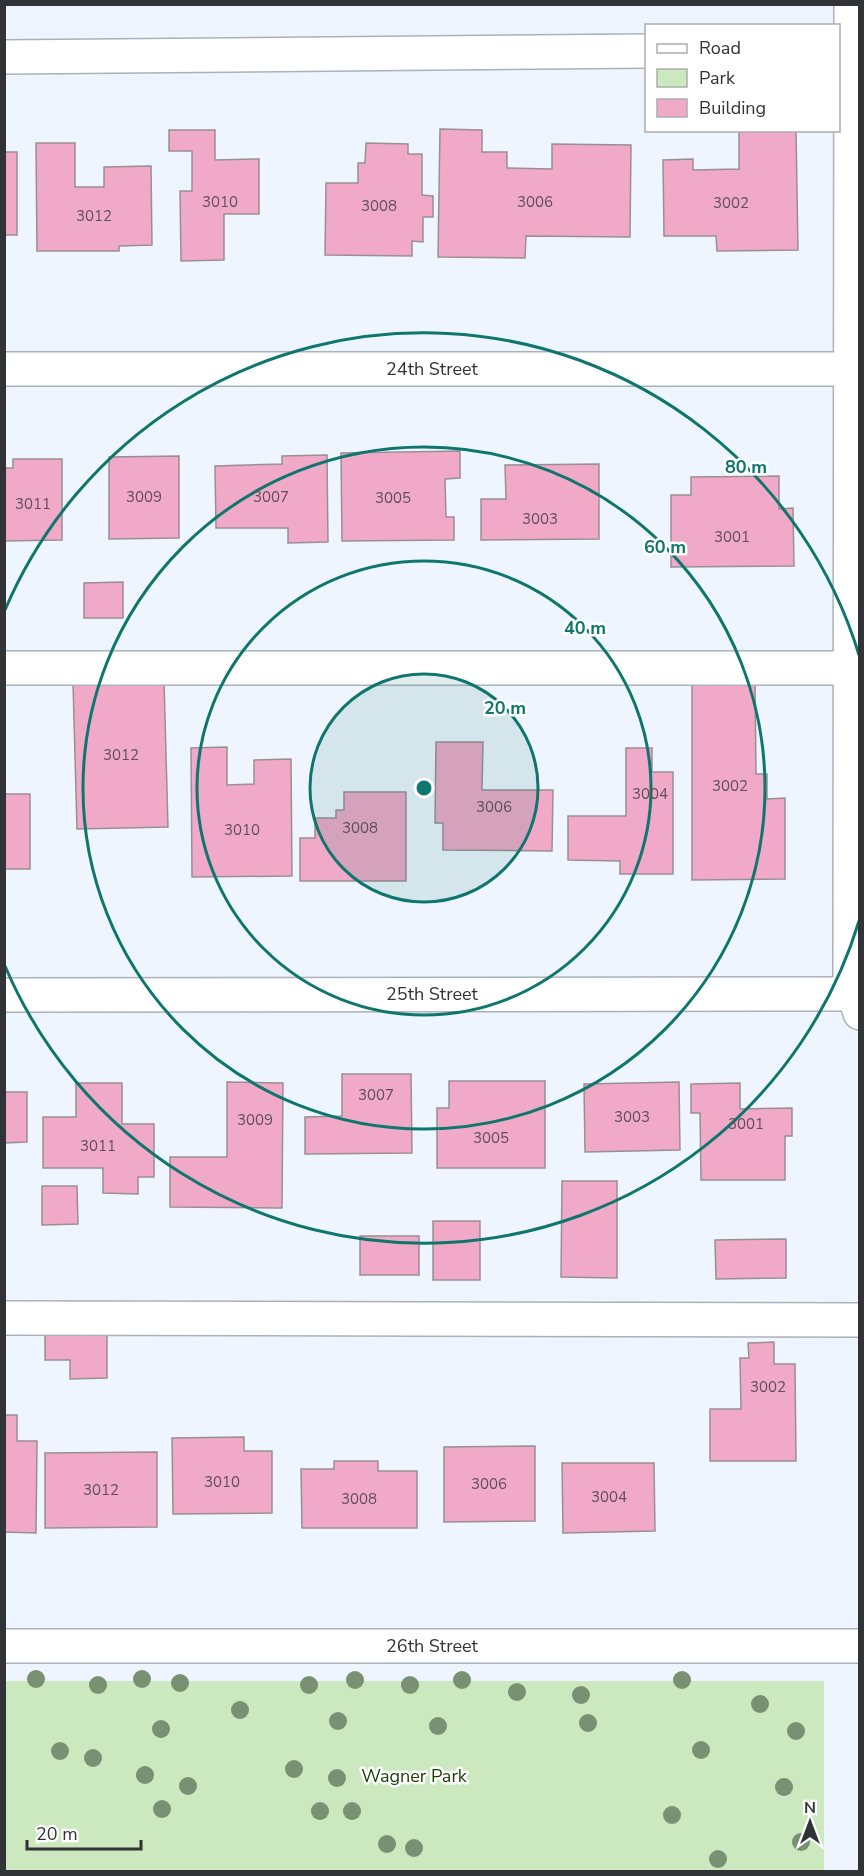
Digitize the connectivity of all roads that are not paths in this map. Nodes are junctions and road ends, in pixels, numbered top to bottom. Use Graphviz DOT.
graph roads {
  1 [pos="851,4"];
  2 [pos="850,50"];
  3 [pos="645,51"];
  4 [pos="4,57"];
  5 [pos="4,369"];
  6 [pos="855,369"];
  7 [pos="4,668"];
  8 [pos="855,668"];
  9 [pos="4,995"];
  10 [pos="858,1000"];
  11 [pos="4,1318"];
  12 [pos="860,1320"];
  13 [pos="4,1646"];
  14 [pos="860,1646"];
  1 -- 2 [label="street"];
  2 -- 6 [label="street"];
  3 -- 4 [label="street"];
  5 -- 6 [label="street, 24th Street"];
  6 -- 8 [label="street"];
  7 -- 8 [label="street"];
  8 -- 10 [label="street"];
  9 -- 10 [label="street, 25th Street"];
  11 -- 12 [label="street"];
  13 -- 14 [label="street, 26th Street"];
}
